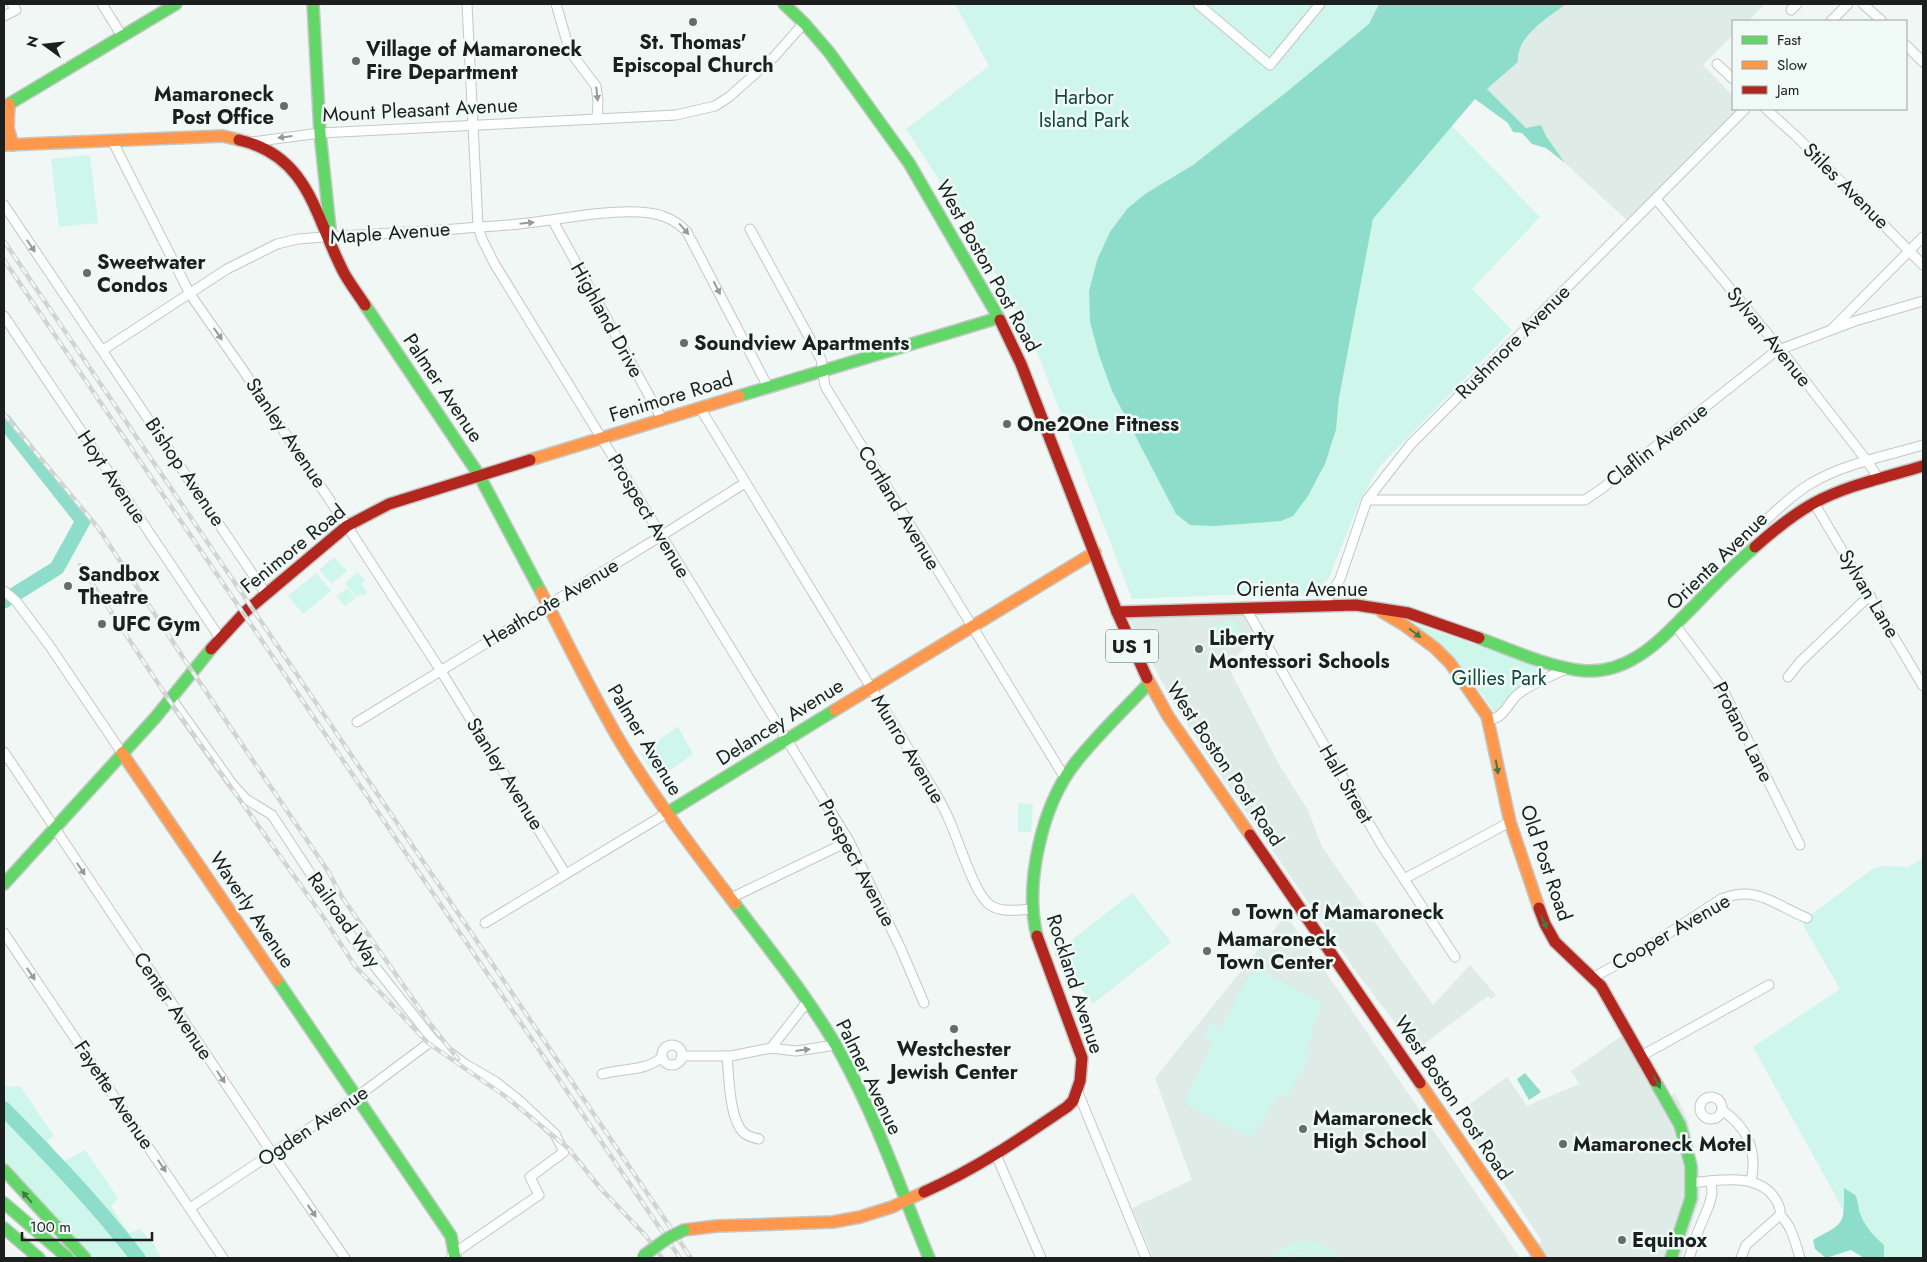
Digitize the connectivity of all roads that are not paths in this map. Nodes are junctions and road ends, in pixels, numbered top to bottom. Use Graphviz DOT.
graph roads {
  1 [pos="12,4"];
  2 [pos="102,4"];
  3 [pos="176,4"];
  4 [pos="313,4"];
  5 [pos="467,4"];
  6 [pos="556,4"];
  7 [pos="784,4"];
  8 [pos="1198,4"];
  9 [pos="1320,4"];
  10 [pos="1848,4"];
  11 [pos="1863,4"];
  12 [pos="4,16"];
  13 [pos="1832,20"];
  14 [pos="1881,20"];
  15 [pos="804,23"];
  16 [pos="122,36"];
  17 [pos="1907,45"];
  18 [pos="1923,62"];
  19 [pos="1716,64"];
  20 [pos="1732,78"];
  21 [pos="6,106"];
  22 [pos="1744,110"];
  23 [pos="1767,110"];
  24 [pos="597,119"];
  25 [pos="474,126"];
  26 [pos="320,133"];
  27 [pos="112,140"];
  28 [pos="250,142"];
  29 [pos="8,145"];
  30 [pos="1656,198"];
  31 [pos="4,205"];
  32 [pos="553,221"];
  33 [pos="478,226"];
  34 [pos="750,230"];
  35 [pos="330,237"];
  36 [pos="1923,237"];
  37 [pos="1910,250"];
  38 [pos="1923,265"];
  39 [pos="190,294"];
  40 [pos="1923,301"];
  41 [pos="4,316"];
  42 [pos="998,318"];
  43 [pos="1831,330"];
  44 [pos="103,350"];
  45 [pos="1781,350"];
  46 [pos="822,371"];
  47 [pos="768,387"];
  48 [pos="700,408"];
  49 [pos="662,419"];
  50 [pos="602,438"];
  51 [pos="1923,445"];
  52 [pos="1867,461"];
  53 [pos="1923,466"];
  54 [pos="479,475"];
  55 [pos="1879,479"];
  56 [pos="745,483"];
  57 [pos="1368,500"];
  58 [pos="1814,503"];
  59 [pos="1765,521"];
  60 [pos="347,526"];
  61 [pos="661,536"];
  62 [pos="1095,552"];
  63 [pos="4,591"];
  64 [pos="266,594"];
  65 [pos="1870,595"];
  66 [pos="1324,604"];
  67 [pos="548,605"];
  68 [pos="1245,607"];
  69 [pos="1374,608"];
  70 [pos="1117,612"];
  71 [pos="972,626"];
  72 [pos="1676,626"];
  73 [pos="220,638"];
  74 [pos="1568,668"];
  75 [pos="441,671"];
  76 [pos="1788,677"];
  77 [pos="1149,682"];
  78 [pos="1923,686"];
  79 [pos="871,688"];
  80 [pos="171,698"];
  81 [pos="1486,716"];
  82 [pos="357,722"];
  83 [pos="787,739"];
  84 [pos="4,752"];
  85 [pos="122,753"];
  86 [pos="1065,778"];
  87 [pos="667,813"];
  88 [pos="1510,822"];
  89 [pos="54,829"];
  90 [pos="849,841"];
  91 [pos="1800,845"];
  92 [pos="566,873"];
  93 [pos="1404,879"];
  94 [pos="4,884"];
  95 [pos="730,898"];
  96 [pos="1032,909"];
  97 [pos="1808,918"];
  98 [pos="485,923"];
  99 [pos="4,934"];
  100 [pos="1455,956"];
  101 [pos="1592,978"];
  102 [pos="1769,985"];
  103 [pos="807,1002"];
  104 [pos="924,1003"];
  105 [pos="433,1040"];
  106 [pos="836,1045"];
  107 [pos="771,1048"];
  108 [pos="1643,1055"];
  109 [pos="682,1056"];
  110 [pos="727,1056"];
  111 [pos="662,1057"];
  112 [pos="602,1074"];
  113 [pos="1077,1090"];
  114 [pos="358,1096"];
  115 [pos="1722,1110"];
  116 [pos="759,1139"];
  117 [pos="272,1153"];
  118 [pos="996,1156"];
  119 [pos="4,1170"];
  120 [pos="1711,1181"];
  121 [pos="1751,1182"];
  122 [pos="1692,1183"];
  123 [pos="905,1201"];
  124 [pos="4,1203"];
  125 [pos="190,1208"];
  126 [pos="1780,1215"];
  127 [pos="4,1228"];
  128 [pos="453,1257"];
  129 [pos="642,1257"];
  130 [pos="39,1258"];
  131 [pos="68,1258"];
  132 [pos="84,1258"];
  133 [pos="223,1258"];
  134 [pos="345,1258"];
  135 [pos="930,1258"];
  136 [pos="1040,1258"];
  137 [pos="1146,1258"];
  138 [pos="1540,1258"];
  139 [pos="1671,1258"];
  140 [pos="1689,1258"];
  141 [pos="1741,1258"];
  142 [pos="1800,1258"];
  1 -- 12 [label="street"];
  2 -- 16 [label="street"];
  3 -- 16 [label="main road"];
  4 -- 26 [label="main road, Palmer Avenue"];
  5 -- 25 [label="street, Prospect Avenue"];
  6 -- 24 [label="street, one-way"];
  7 -- 15 [label="main road, West Boston Post Road / US 1"];
  8 -- 9 [label="street"];
  10 -- 13 [label="street"];
  11 -- 14 [label="street"];
  15 -- 24 [label="street, Mount Pleasant Avenue"];
  15 -- 42 [label="main road, West Boston Post Road / US 1"];
  16 -- 21 [label="main road"];
  17 -- 18 [label="street"];
  19 -- 20 [label="street"];
  21 -- 29 [label="main road"];
  22 -- 30 [label="street, Rushmore Avenue"];
  23 -- 37 [label="street, Stiles Avenue"];
  24 -- 25 [label="street, Mount Pleasant Avenue"];
  25 -- 26 [label="street, Mount Pleasant Avenue"];
  25 -- 33 [label="street, Prospect Avenue"];
  26 -- 28 [label="street, Mount Pleasant Avenue, one-way"];
  26 -- 35 [label="main road, Palmer Avenue"];
  27 -- 28 [label="main road, Mount Pleasant Avenue"];
  27 -- 29 [label="main road, Mount Pleasant Avenue"];
  27 -- 39 [label="street, Stanley Avenue"];
  28 -- 35 [label="main road, Palmer Avenue"];
  30 -- 45 [label="street, Sylvan Avenue"];
  30 -- 57 [label="street, Rushmore Avenue"];
  31 -- 44 [label="street, Bishop Avenue, one-way"];
  33 -- 32 [label="street, Maple Avenue, one-way"];
  32 -- 47 [label="street, Maple Avenue, one-way"];
  32 -- 49 [label="street, Highland Drive"];
  33 -- 35 [label="street, Maple Avenue"];
  33 -- 50 [label="street, Prospect Avenue"];
  34 -- 46 [label="street, Cortland Avenue"];
  35 -- 39 [label="street, Maple Avenue"];
  35 -- 54 [label="main road, Palmer Avenue"];
  36 -- 37 [label="street"];
  37 -- 38 [label="street, Stiles Avenue"];
  37 -- 43 [label="street"];
  39 -- 44 [label="street, Maple Avenue"];
  39 -- 60 [label="street, Stanley Avenue, one-way"];
  40 -- 43 [label="street, Claflin Avenue"];
  41 -- 73 [label="street, Hoyt Avenue"];
  42 -- 46 [label="main road, Fenimore Road"];
  42 -- 62 [label="main road, West Boston Post Road / US 1"];
  43 -- 45 [label="street, Claflin Avenue"];
  44 -- 64 [label="street, Bishop Avenue"];
  45 -- 52 [label="street, Sylvan Avenue"];
  45 -- 57 [label="street, Claflin Avenue"];
  46 -- 47 [label="main road, Fenimore Road"];
  46 -- 71 [label="street, Cortland Avenue"];
  47 -- 48 [label="main road, Fenimore Road"];
  48 -- 49 [label="main road, Fenimore Road"];
  48 -- 56 [label="street, Munro Avenue"];
  49 -- 50 [label="main road, Fenimore Road"];
  50 -- 54 [label="main road, Fenimore Road"];
  50 -- 61 [label="street, Prospect Avenue"];
  51 -- 52 [label="street, Orienta Avenue"];
  52 -- 55 [label="street, Sylvan Avenue"];
  52 -- 59 [label="street, Orienta Avenue"];
  53 -- 55 [label="main road, Orienta Avenue"];
  54 -- 60 [label="main road, Fenimore Road"];
  54 -- 67 [label="main road, Palmer Avenue"];
  55 -- 58 [label="main road, Orienta Avenue"];
  56 -- 61 [label="street, Heathcote Avenue"];
  56 -- 79 [label="street, Munro Avenue"];
  57 -- 66 [label="street, Rushmore Avenue"];
  58 -- 65 [label="street, Sylvan Lane"];
  58 -- 72 [label="main road, Orienta Avenue"];
  60 -- 64 [label="main road, Fenimore Road"];
  60 -- 75 [label="street, Stanley Avenue"];
  61 -- 67 [label="street, Heathcote Avenue"];
  61 -- 83 [label="street, Prospect Avenue"];
  62 -- 70 [label="main road, West Boston Post Road / US 1"];
  62 -- 71 [label="main road, Delancey Avenue"];
  63 -- 85 [label="street, Waverly Avenue"];
  64 -- 73 [label="main road, Fenimore Road"];
  65 -- 76 [label="street"];
  65 -- 78 [label="street, Sylvan Lane"];
  66 -- 68 [label="main road, Orienta Avenue"];
  66 -- 69 [label="main road, Orienta Avenue"];
  67 -- 75 [label="street, Heathcote Avenue"];
  67 -- 87 [label="main road, Palmer Avenue"];
  68 -- 70 [label="main road, Orienta Avenue"];
  68 -- 93 [label="street, Hall Street"];
  69 -- 74 [label="main road, Orienta Avenue"];
  69 -- 81 [label="main road, Old Post Road, one-way"];
  70 -- 77 [label="main road, West Boston Post Road / US 1"];
  71 -- 79 [label="main road, Delancey Avenue"];
  71 -- 86 [label="street, Cortland Avenue"];
  72 -- 74 [label="main road, Orienta Avenue"];
  72 -- 91 [label="street, Protano Lane"];
  73 -- 80 [label="main road, Fenimore Road"];
  74 -- 81 [label="street"];
  75 -- 82 [label="street, Heathcote Avenue"];
  75 -- 92 [label="street, Stanley Avenue"];
  77 -- 86 [label="main road, Rockland Avenue"];
  77 -- 138 [label="main road, West Boston Post Road / US 1"];
  79 -- 83 [label="main road, Delancey Avenue"];
  79 -- 96 [label="street, Munro Avenue"];
  80 -- 85 [label="main road, Fenimore Road"];
  80 -- 105 [label="street, Railroad Way"];
  81 -- 88 [label="main road, Old Post Road, one-way"];
  83 -- 87 [label="main road, Delancey Avenue"];
  83 -- 90 [label="street, Prospect Avenue"];
  84 -- 89 [label="street, Center Avenue"];
  85 -- 89 [label="main road, Fenimore Road"];
  85 -- 114 [label="main road, Waverly Avenue"];
  86 -- 96 [label="main road, Rockland Avenue"];
  87 -- 92 [label="street, Delancey Avenue"];
  87 -- 95 [label="main road, Palmer Avenue"];
  88 -- 93 [label="street"];
  88 -- 101 [label="main road, Old Post Road, one-way"];
  89 -- 94 [label="main road, Fenimore Road"];
  89 -- 117 [label="street, Center Avenue, one-way"];
  90 -- 95 [label="street"];
  90 -- 104 [label="street, Prospect Avenue"];
  92 -- 98 [label="street, Delancey Avenue"];
  93 -- 100 [label="street, Hall Street"];
  95 -- 103 [label="main road, Palmer Avenue"];
  96 -- 113 [label="main road, Rockland Avenue"];
  97 -- 101 [label="street, Cooper Avenue"];
  99 -- 125 [label="street, Fayette Avenue, one-way"];
  101 -- 108 [label="main road, Old Post Road"];
  102 -- 108 [label="street"];
  103 -- 106 [label="main road, Palmer Avenue"];
  103 -- 107 [label="street"];
  105 -- 114 [label="street, Ogden Avenue"];
  105 -- 128 [label="street, Railroad Way"];
  107 -- 106 [label="street, one-way"];
  106 -- 123 [label="main road, Palmer Avenue"];
  107 -- 110 [label="street"];
  108 -- 122 [label="main road, Old Post Road, one-way"];
  109 -- 110 [label="street"];
  109 -- 111 [label="street"];
  109 -- 111 [label="street"];
  110 -- 116 [label="street"];
  111 -- 112 [label="street"];
  113 -- 118 [label="main road, Rockland Avenue"];
  113 -- 137 [label="street"];
  114 -- 117 [label="street, Ogden Avenue"];
  114 -- 128 [label="main road, Waverly Avenue"];
  115 -- 121 [label="street"];
  117 -- 125 [label="street, Ogden Avenue"];
  117 -- 134 [label="street, Center Avenue, one-way"];
  118 -- 123 [label="main road, Rockland Avenue"];
  118 -- 136 [label="street"];
  132 -- 119 [label="main road, one-way"];
  120 -- 121 [label="street"];
  120 -- 122 [label="street"];
  120 -- 140 [label="street"];
  121 -- 126 [label="street"];
  122 -- 139 [label="main road, Old Post Road"];
  123 -- 129 [label="main road, Rockland Avenue, bridge"];
  123 -- 135 [label="main road, Palmer Avenue"];
  124 -- 131 [label="main road"];
  125 -- 133 [label="street, Fayette Avenue"];
  126 -- 141 [label="street"];
  126 -- 142 [label="street"];
  127 -- 130 [label="main road"];
}
